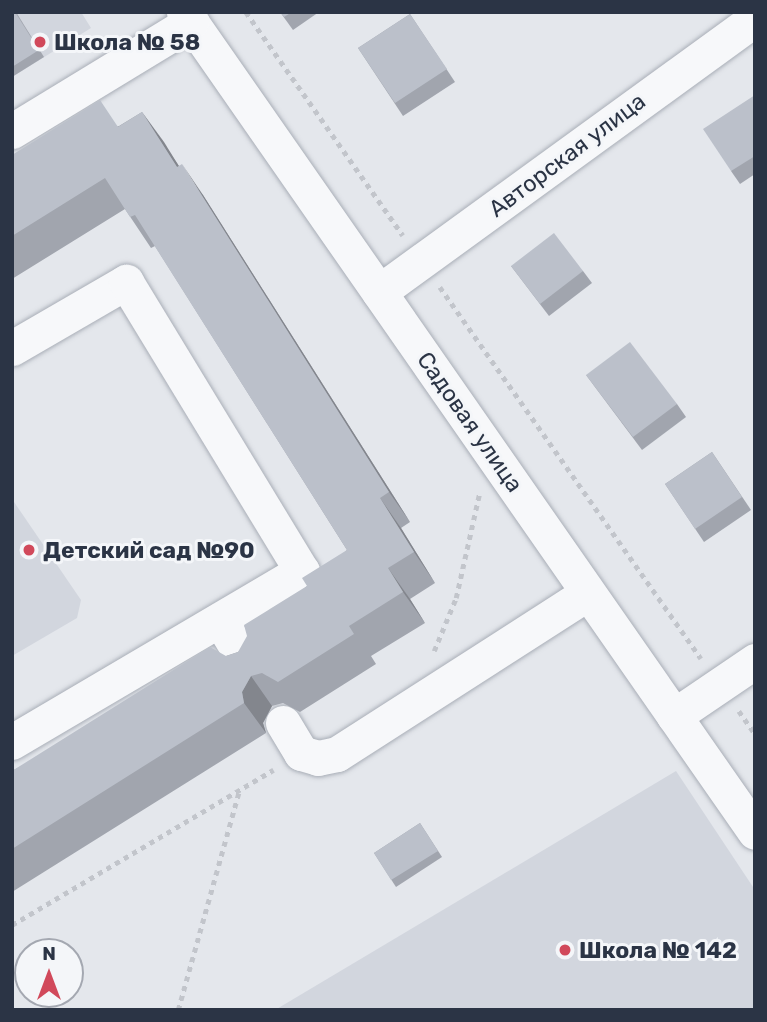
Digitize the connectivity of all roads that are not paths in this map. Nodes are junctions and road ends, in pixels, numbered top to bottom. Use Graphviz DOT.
graph roads {
  1 [pos="187,17"];
  2 [pos="755,19"];
  3 [pos="12,131"];
  4 [pos="379,292"];
  5 [pos="12,348"];
  6 [pos="588,593"];
  7 [pos="220,620"];
  8 [pos="755,660"];
  9 [pos="248,666"];
  10 [pos="674,716"];
  11 [pos="283,723"];
  12 [pos="12,742"];
  13 [pos="755,832"];
  1 -- 3 [label="street"];
  1 -- 4 [label="street, Садовая улица"];
  2 -- 4 [label="street, Авторская улица"];
  4 -- 6 [label="street, Садовая улица"];
  5 -- 7 [label="street"];
  6 -- 10 [label="street, Садовая улица"];
  6 -- 11 [label="street"];
  7 -- 9 [label="street"];
  7 -- 12 [label="street"];
  8 -- 10 [label="street"];
  10 -- 13 [label="street, Садовая улица"];
}
